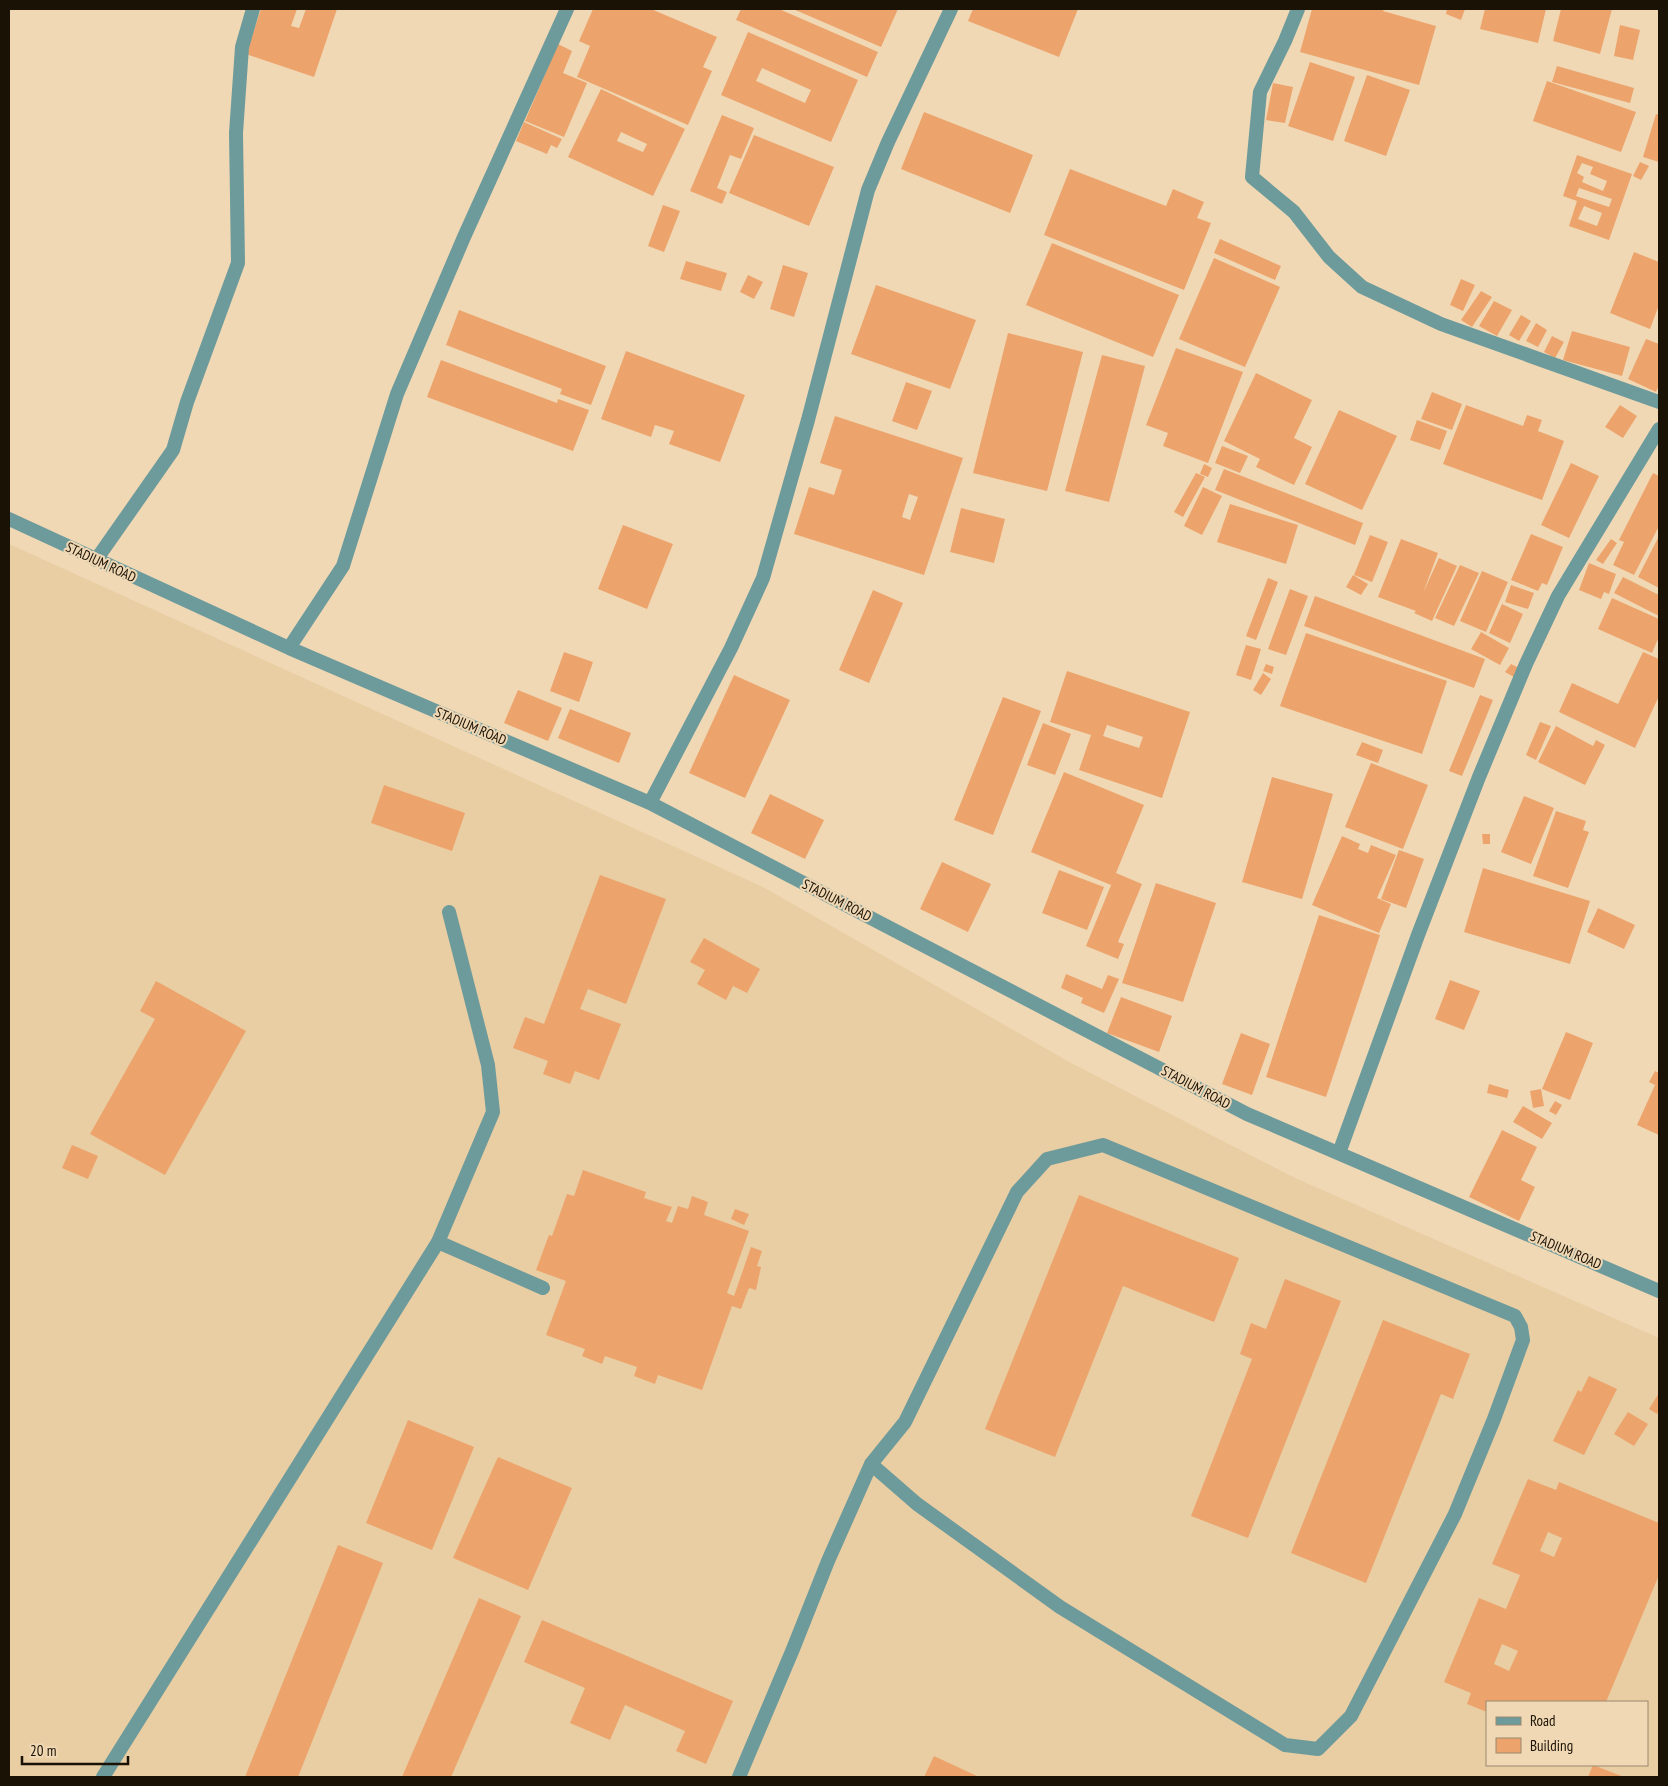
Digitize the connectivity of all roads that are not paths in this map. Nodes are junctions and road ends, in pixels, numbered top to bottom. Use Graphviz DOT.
graph roads {
  1 [pos="253,9"];
  2 [pos="567,9"];
  3 [pos="952,9"];
  4 [pos="1298,9"];
  5 [pos="1659,402"];
  6 [pos="1659,429"];
  7 [pos="9,520"];
  8 [pos="96,560"];
  9 [pos="289,648"];
  10 [pos="650,803"];
  11 [pos="449,912"];
  12 [pos="1338,1152"];
  13 [pos="438,1242"];
  14 [pos="543,1288"];
  15 [pos="1658,1289"];
  16 [pos="871,1464"];
  17 [pos="106,1776"];
  18 [pos="739,1777"];
  1 -- 8 [label="street"];
  2 -- 9 [label="street"];
  3 -- 10 [label="street"];
  4 -- 5 [label="street"];
  6 -- 12 [label="street"];
  7 -- 8 [label="street, STADIUM ROAD"];
  8 -- 9 [label="street, STADIUM ROAD"];
  9 -- 10 [label="street, STADIUM ROAD"];
  10 -- 12 [label="street, STADIUM ROAD"];
  11 -- 13 [label="street"];
  12 -- 15 [label="street, STADIUM ROAD"];
  13 -- 14 [label="street"];
  13 -- 17 [label="street"];
  16 -- 16 [label="street"];
  16 -- 18 [label="street"];
}
